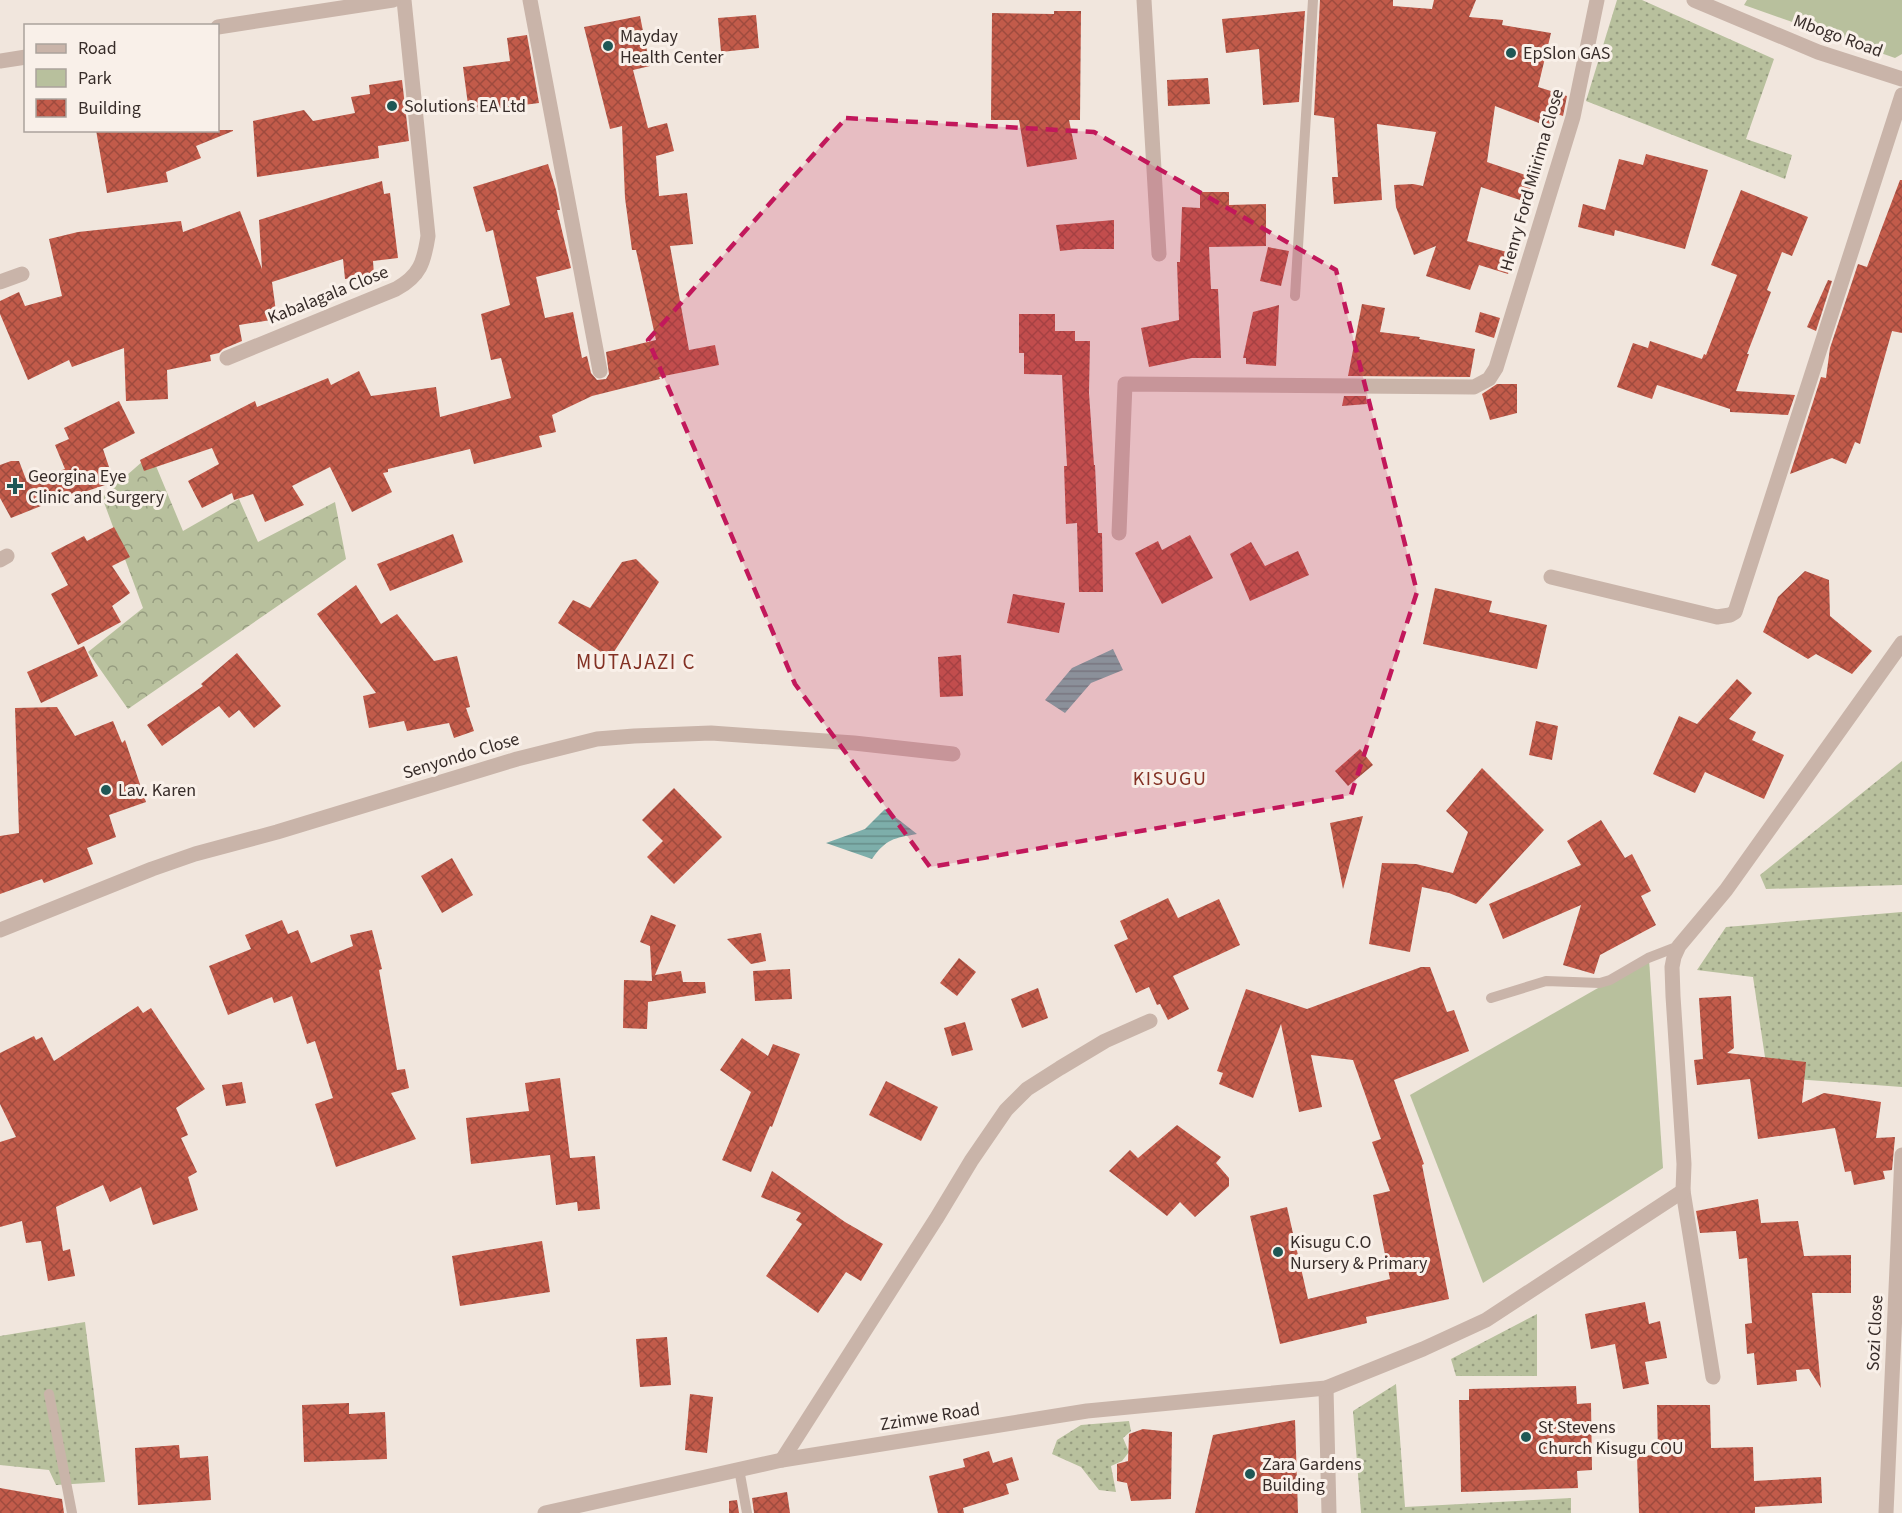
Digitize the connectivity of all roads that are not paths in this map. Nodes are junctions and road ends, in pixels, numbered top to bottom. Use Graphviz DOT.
graph roads {
  1 [pos="393,0"];
  2 [pos="404,0"];
  3 [pos="530,0"];
  4 [pos="1144,0"];
  5 [pos="1313,0"];
  6 [pos="1597,0"];
  7 [pos="1694,0"];
  8 [pos="337,4"];
  9 [pos="219,27"];
  10 [pos="24,57"];
  11 [pos="0,61"];
  12 [pos="1902,79"];
  13 [pos="1902,95"];
  14 [pos="1159,254"];
  15 [pos="22,274"];
  16 [pos="0,282"];
  17 [pos="1295,296"];
  18 [pos="227,358"];
  19 [pos="600,371"];
  20 [pos="1119,533"];
  21 [pos="1551,577"];
  22 [pos="1902,643"];
  23 [pos="953,754"];
  24 [pos="0,930"];
  25 [pos="1679,946"];
  26 [pos="1491,998"];
  27 [pos="1150,1021"];
  28 [pos="1902,1155"];
  29 [pos="1683,1191"];
  30 [pos="1713,1377"];
  31 [pos="1326,1388"];
  32 [pos="49,1394"];
  33 [pos="782,1460"];
  34 [pos="739,1469"];
  35 [pos="72,1513"];
  36 [pos="545,1513"];
  37 [pos="747,1513"];
  38 [pos="1329,1513"];
  39 [pos="1886,1513"];
  1 -- 8 [label="street"];
  2 -- 18 [label="street, Kabalagala Close"];
  3 -- 19 [label="street"];
  4 -- 14 [label="street"];
  5 -- 17 [label="lane"];
  6 -- 20 [label="street, Henry Ford Miirima Close"];
  7 -- 12 [label="street, Mbogo Road"];
  8 -- 9 [label="street"];
  10 -- 11 [label="street"];
  13 -- 21 [label="street"];
  15 -- 16 [label="street"];
  22 -- 25 [label="street"];
  23 -- 24 [label="street, Senyondo Close"];
  25 -- 26 [label="lane"];
  25 -- 29 [label="street"];
  27 -- 33 [label="street"];
  28 -- 39 [label="street, Sozi Close"];
  29 -- 30 [label="street"];
  29 -- 31 [label="street, Zzimwe Road"];
  31 -- 33 [label="street, Zzimwe Road"];
  31 -- 38 [label="street"];
  32 -- 35 [label="lane"];
  33 -- 34 [label="street, Zzimwe Road"];
  34 -- 36 [label="street, Zzimwe Road"];
  34 -- 37 [label="lane"];
}
